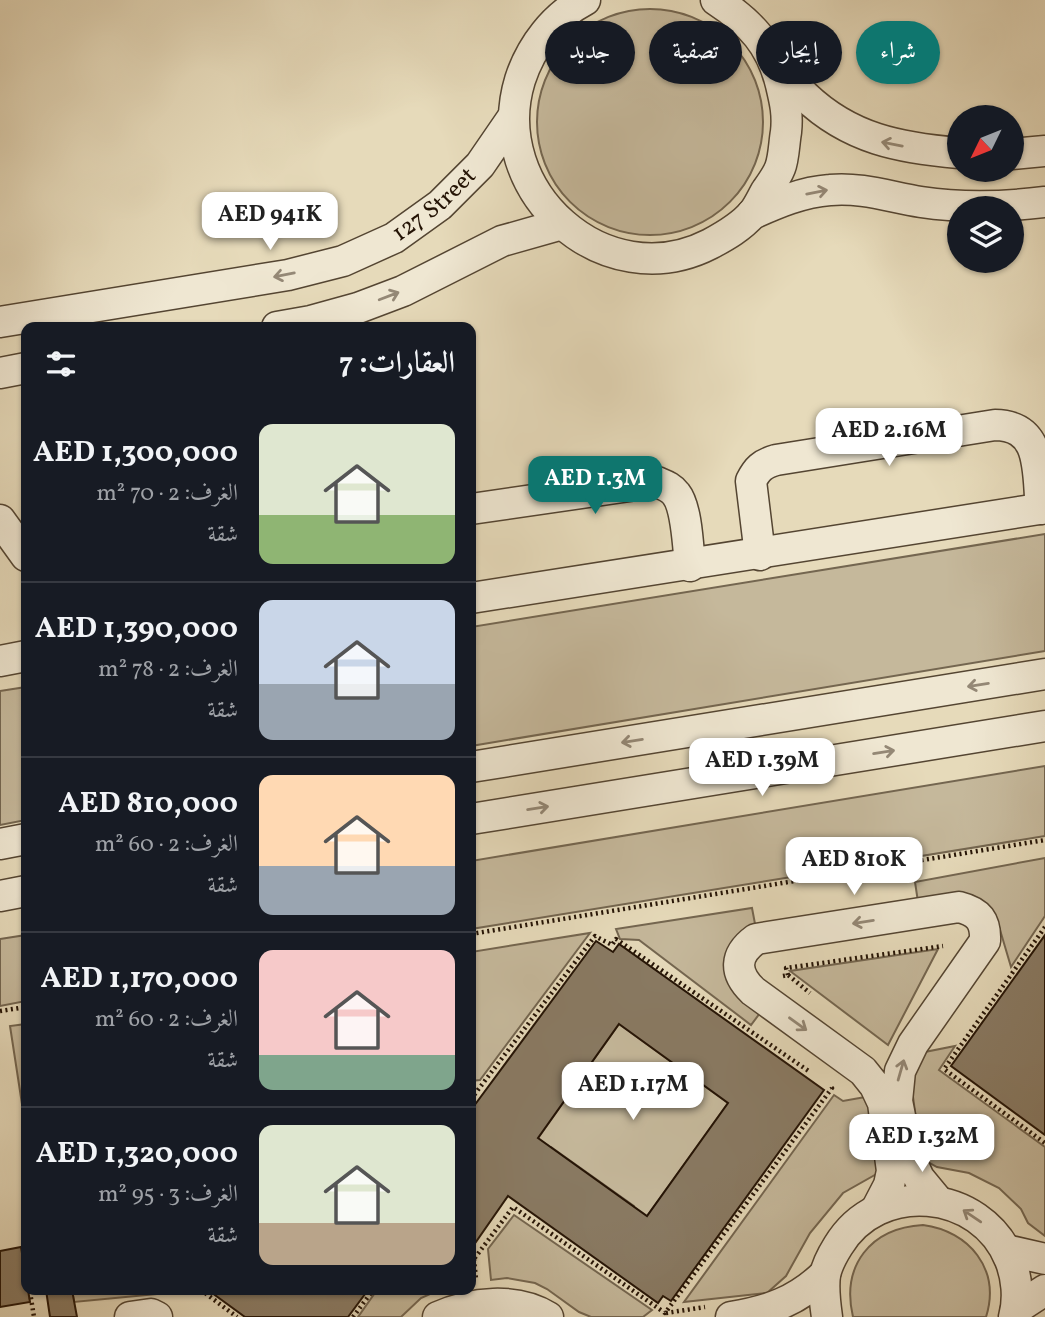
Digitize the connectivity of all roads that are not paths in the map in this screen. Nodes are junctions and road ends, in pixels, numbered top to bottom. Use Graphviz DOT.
graph roads {
  1 [pos="585,0"];
  2 [pos="716,0"];
  3 [pos="558,12"];
  4 [pos="756,32"];
  5 [pos="781,84"];
  6 [pos="794,84"];
  7 [pos="513,117"];
  8 [pos="947,151"];
  9 [pos="1045,151"];
  10 [pos="1024,153"];
  11 [pos="1045,202"];
  12 [pos="752,214"];
  13 [pos="562,224"];
  14 [pos="0,321"];
  15 [pos="305,322"];
  16 [pos="21,369"];
  17 [pos="0,373"];
  18 [pos="476,508"];
  19 [pos="1043,509"];
  20 [pos="0,520"];
  21 [pos="21,549"];
  22 [pos="760,555"];
  23 [pos="690,566"];
  24 [pos="476,597"];
  25 [pos="21,657"];
  26 [pos="0,661"];
  27 [pos="1045,674"];
  28 [pos="1045,726"];
  29 [pos="476,766"];
  30 [pos="476,818"];
  31 [pos="21,840"];
  32 [pos="0,844"];
  33 [pos="21,892"];
  34 [pos="0,896"];
  35 [pos="938,1201"];
  36 [pos="876,1210"];
  37 [pos="1006,1250"];
  38 [pos="1045,1259"];
  39 [pos="825,1274"];
  40 [pos="1045,1290"];
  41 [pos="1015,1313"];
  42 [pos="130,1317"];
  43 [pos="157,1317"];
  44 [pos="438,1317"];
  45 [pos="548,1317"];
  46 [pos="731,1317"];
  47 [pos="827,1317"];
  1 -- 3 [label="street"];
  2 -- 4 [label="street"];
  3 -- 7 [label="street"];
  5 -- 12 [label="street"];
  8 -- 6 [label="street, one-way"];
  7 -- 13 [label="street"];
  7 -- 14 [label="street, 127 Street, one-way"];
  9 -- 10 [label="street"];
  12 -- 11 [label="street, one-way"];
  12 -- 13 [label="street"];
  15 -- 13 [label="street, one-way"];
  16 -- 17 [label="street"];
  18 -- 23 [label="street"];
  19 -- 22 [label="street"];
  19 -- 22 [label="street"];
  20 -- 21 [label="street"];
  22 -- 23 [label="street"];
  23 -- 24 [label="street"];
  25 -- 26 [label="street"];
  27 -- 29 [label="street, one-way"];
  30 -- 28 [label="street, one-way"];
  31 -- 32 [label="street"];
  33 -- 34 [label="street"];
  35 -- 36 [label="street"];
  35 -- 36 [label="street, one-way"];
  37 -- 35 [label="street, one-way"];
  36 -- 39 [label="street"];
  37 -- 38 [label="street"];
  37 -- 41 [label="street"];
  39 -- 46 [label="street"];
  39 -- 47 [label="street"];
  40 -- 41 [label="street"];
  42 -- 43 [label="street"];
  44 -- 45 [label="street"];
}
